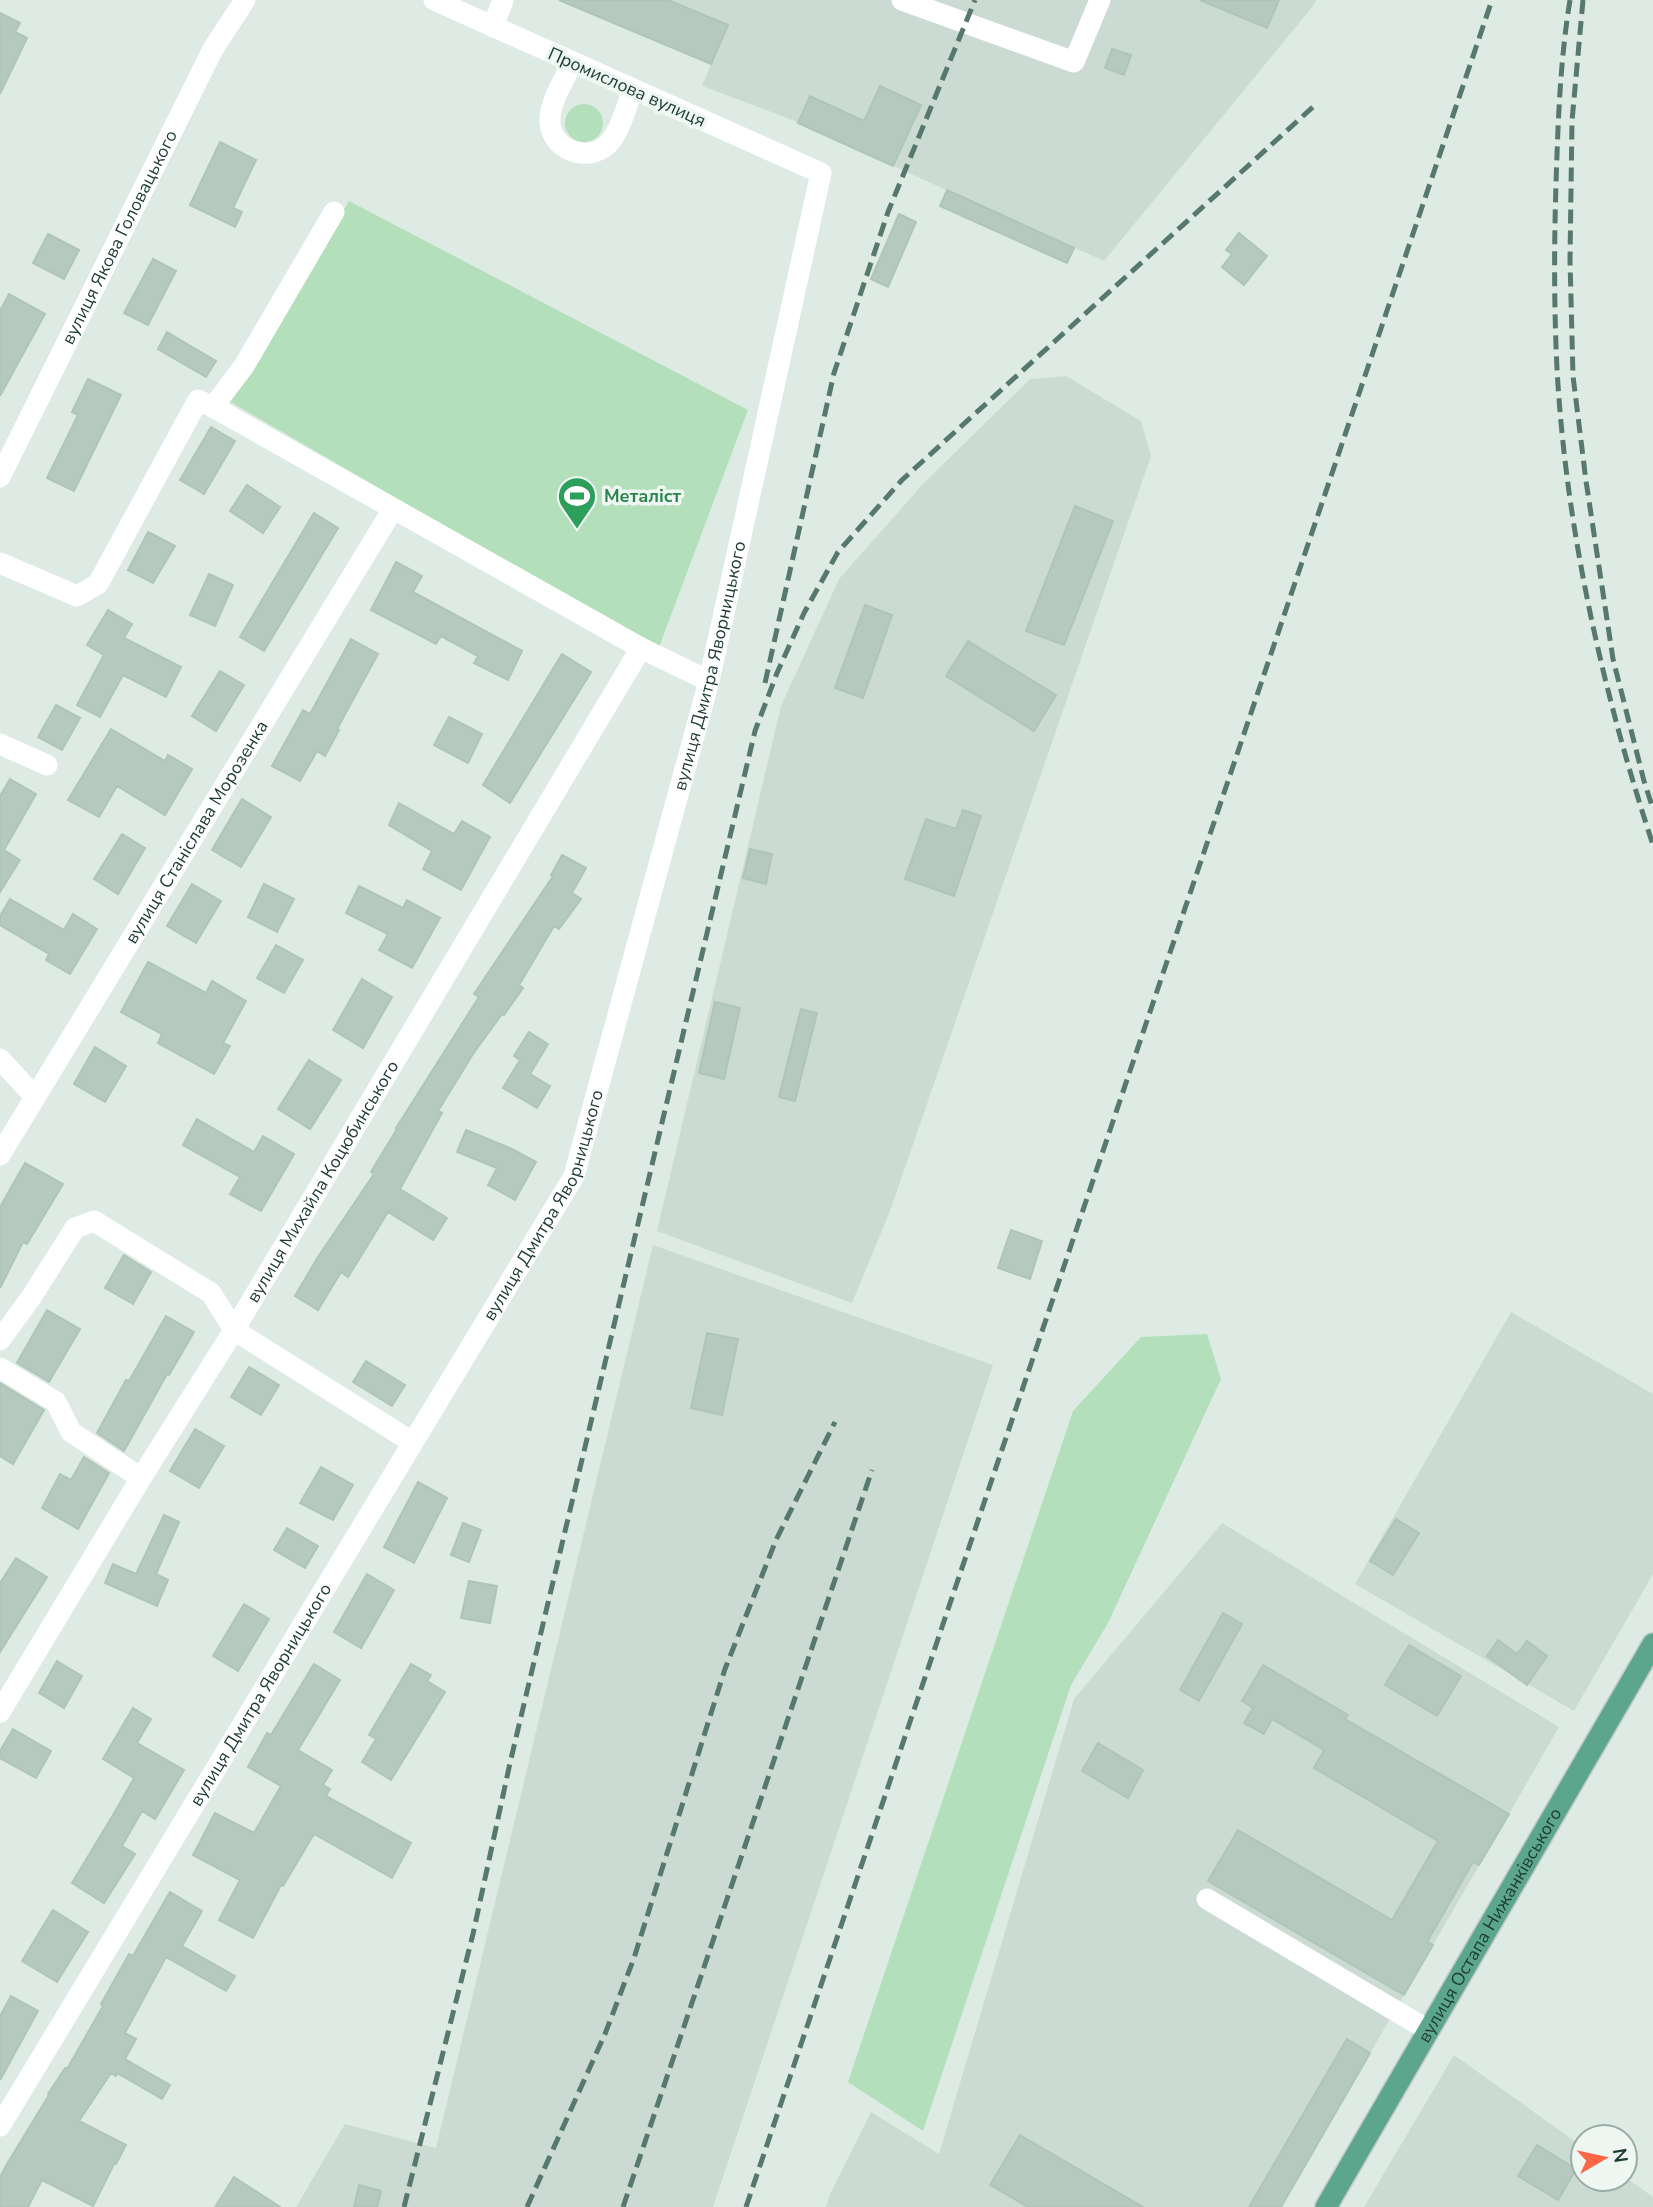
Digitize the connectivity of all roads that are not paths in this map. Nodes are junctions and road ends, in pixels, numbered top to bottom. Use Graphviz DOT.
graph roads {
  1 [pos="245,0"];
  2 [pos="434,0"];
  3 [pos="503,0"];
  4 [pos="902,0"];
  5 [pos="1100,0"];
  6 [pos="493,27"];
  7 [pos="573,62"];
  8 [pos="633,89"];
  9 [pos="821,173"];
  10 [pos="334,212"];
  11 [pos="213,407"];
  12 [pos="0,477"];
  13 [pos="393,509"];
  14 [pos="0,563"];
  15 [pos="642,648"];
  16 [pos="709,681"];
  17 [pos="0,744"];
  18 [pos="47,765"];
  19 [pos="0,1059"];
  20 [pos="35,1097"];
  21 [pos="0,1154"];
  22 [pos="233,1330"];
  23 [pos="0,1340"];
  24 [pos="0,1368"];
  25 [pos="412,1442"];
  26 [pos="141,1478"];
  27 [pos="1653,1644"];
  28 [pos="0,1712"];
  29 [pos="1207,1899"];
  30 [pos="1428,2030"];
  31 [pos="0,2126"];
  32 [pos="1326,2207"];
  1 -- 12 [label="street, вулиця Якова Головацького"];
  2 -- 6 [label="street, Промислова вулиця"];
  3 -- 6 [label="street"];
  4 -- 5 [label="street"];
  6 -- 7 [label="street, Промислова вулиця"];
  7 -- 8 [label="street, Промислова вулиця"];
  7 -- 8 [label="street"];
  8 -- 9 [label="street, Промислова вулиця"];
  9 -- 16 [label="street, вулиця Дмитра Яворницького"];
  10 -- 11 [label="street"];
  11 -- 13 [label="street"];
  11 -- 14 [label="street"];
  13 -- 15 [label="street"];
  13 -- 20 [label="street, вулиця Станіслава Морозенка"];
  15 -- 16 [label="street"];
  15 -- 22 [label="street, вулиця Михайла Коцюбинського"];
  16 -- 25 [label="street, вулиця Дмитра Яворницького"];
  17 -- 18 [label="street"];
  19 -- 20 [label="street"];
  20 -- 21 [label="street, вулиця Станіслава Морозенка"];
  22 -- 23 [label="street"];
  22 -- 25 [label="street"];
  22 -- 26 [label="street, вулиця Михайла Коцюбинського"];
  24 -- 26 [label="street"];
  25 -- 31 [label="street, вулиця Дмитра Яворницького"];
  26 -- 28 [label="street, вулиця Михайла Коцюбинського"];
  27 -- 30 [label="main road, вулиця Остапа Нижанківського"];
  29 -- 30 [label="street"];
  30 -- 32 [label="main road, вулиця Остапа Нижанківського"];
}
